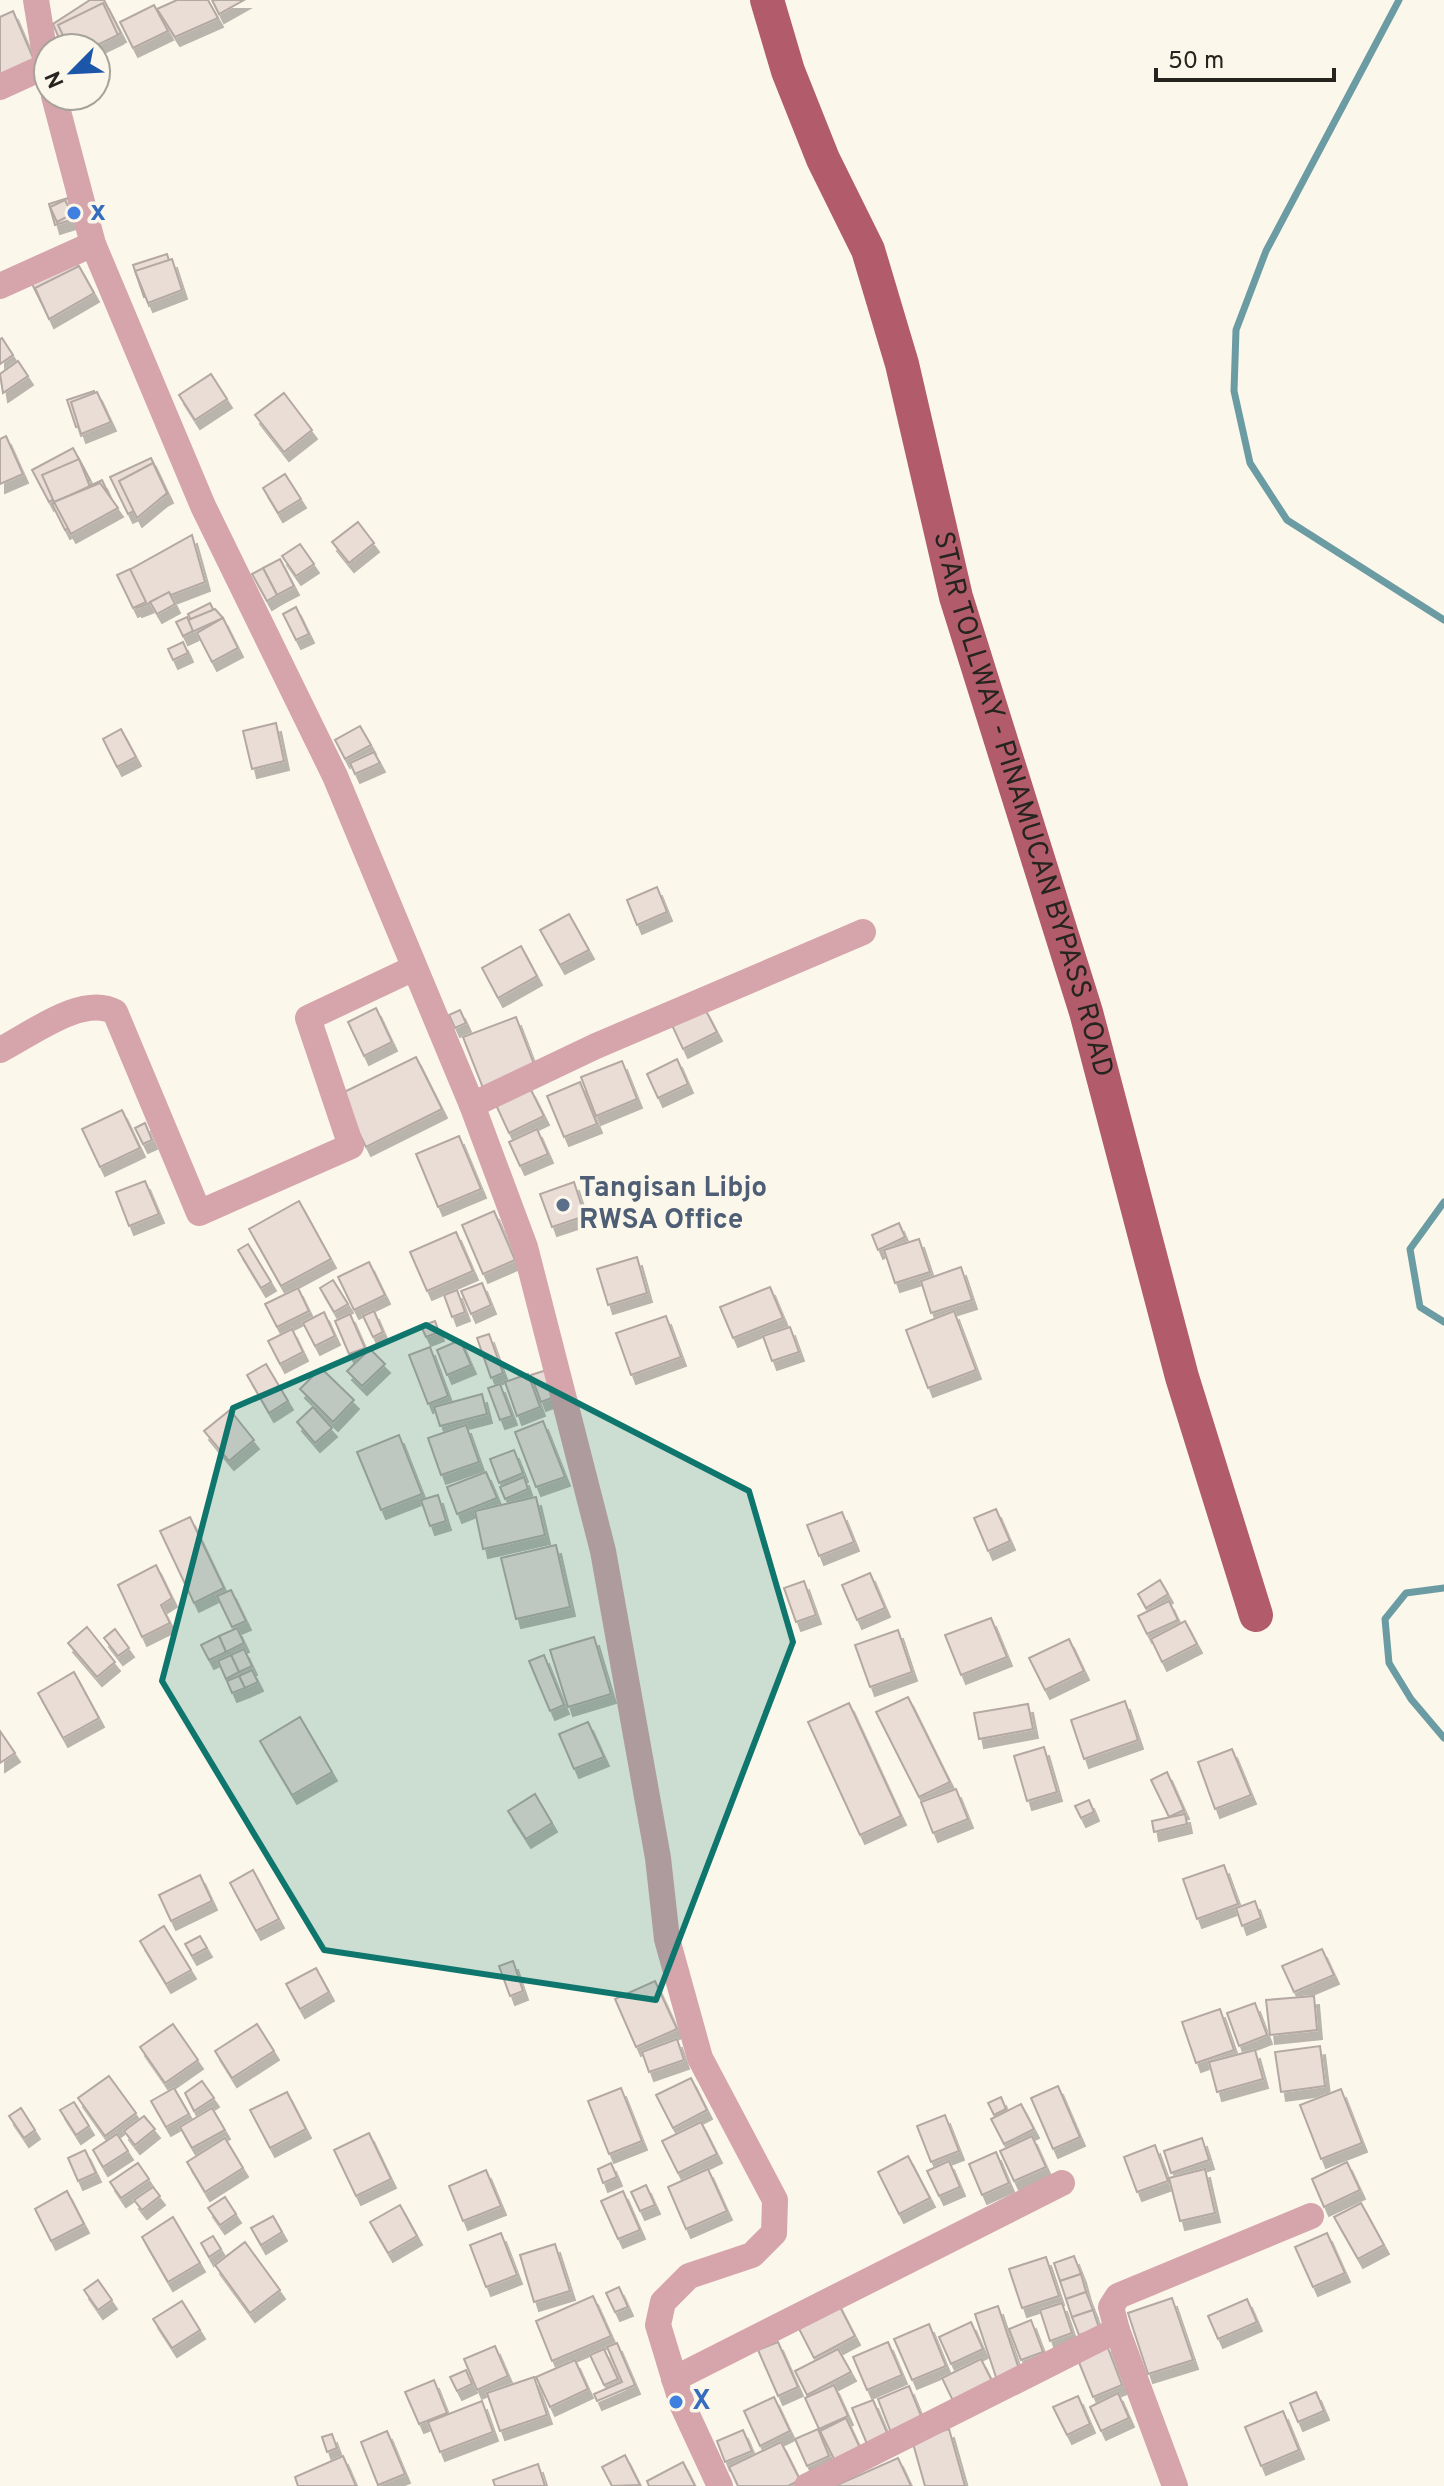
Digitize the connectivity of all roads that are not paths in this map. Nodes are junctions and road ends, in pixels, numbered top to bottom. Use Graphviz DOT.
graph roads {
  1 [pos="767,0"];
  2 [pos="41,2"];
  3 [pos="44,32"];
  4 [pos="32,75"];
  5 [pos="0,87"];
  6 [pos="58,112"];
  7 [pos="93,244"];
  8 [pos="0,286"];
  9 [pos="863,932"];
  10 [pos="414,968"];
  11 [pos="0,1050"];
  12 [pos="472,1105"];
  13 [pos="1256,1615"];
  14 [pos="1062,2183"];
  15 [pos="1311,2216"];
  16 [pos="1117,2330"];
  17 [pos="674,2379"];
  18 [pos="720,2486"];
  19 [pos="807,2486"];
  20 [pos="1175,2486"];
  1 -- 13 [label="main road, STAR TOLLWAY - PINAMUCAN BYPASS ROAD"];
  2 -- 3 [label="street"];
  4 -- 5 [label="street"];
  6 -- 7 [label="street"];
  7 -- 8 [label="street"];
  7 -- 10 [label="street"];
  9 -- 12 [label="street"];
  10 -- 11 [label="street"];
  10 -- 12 [label="street"];
  12 -- 17 [label="street"];
  14 -- 17 [label="street"];
  15 -- 16 [label="street"];
  16 -- 19 [label="street"];
  16 -- 20 [label="street"];
  17 -- 18 [label="street"];
}
